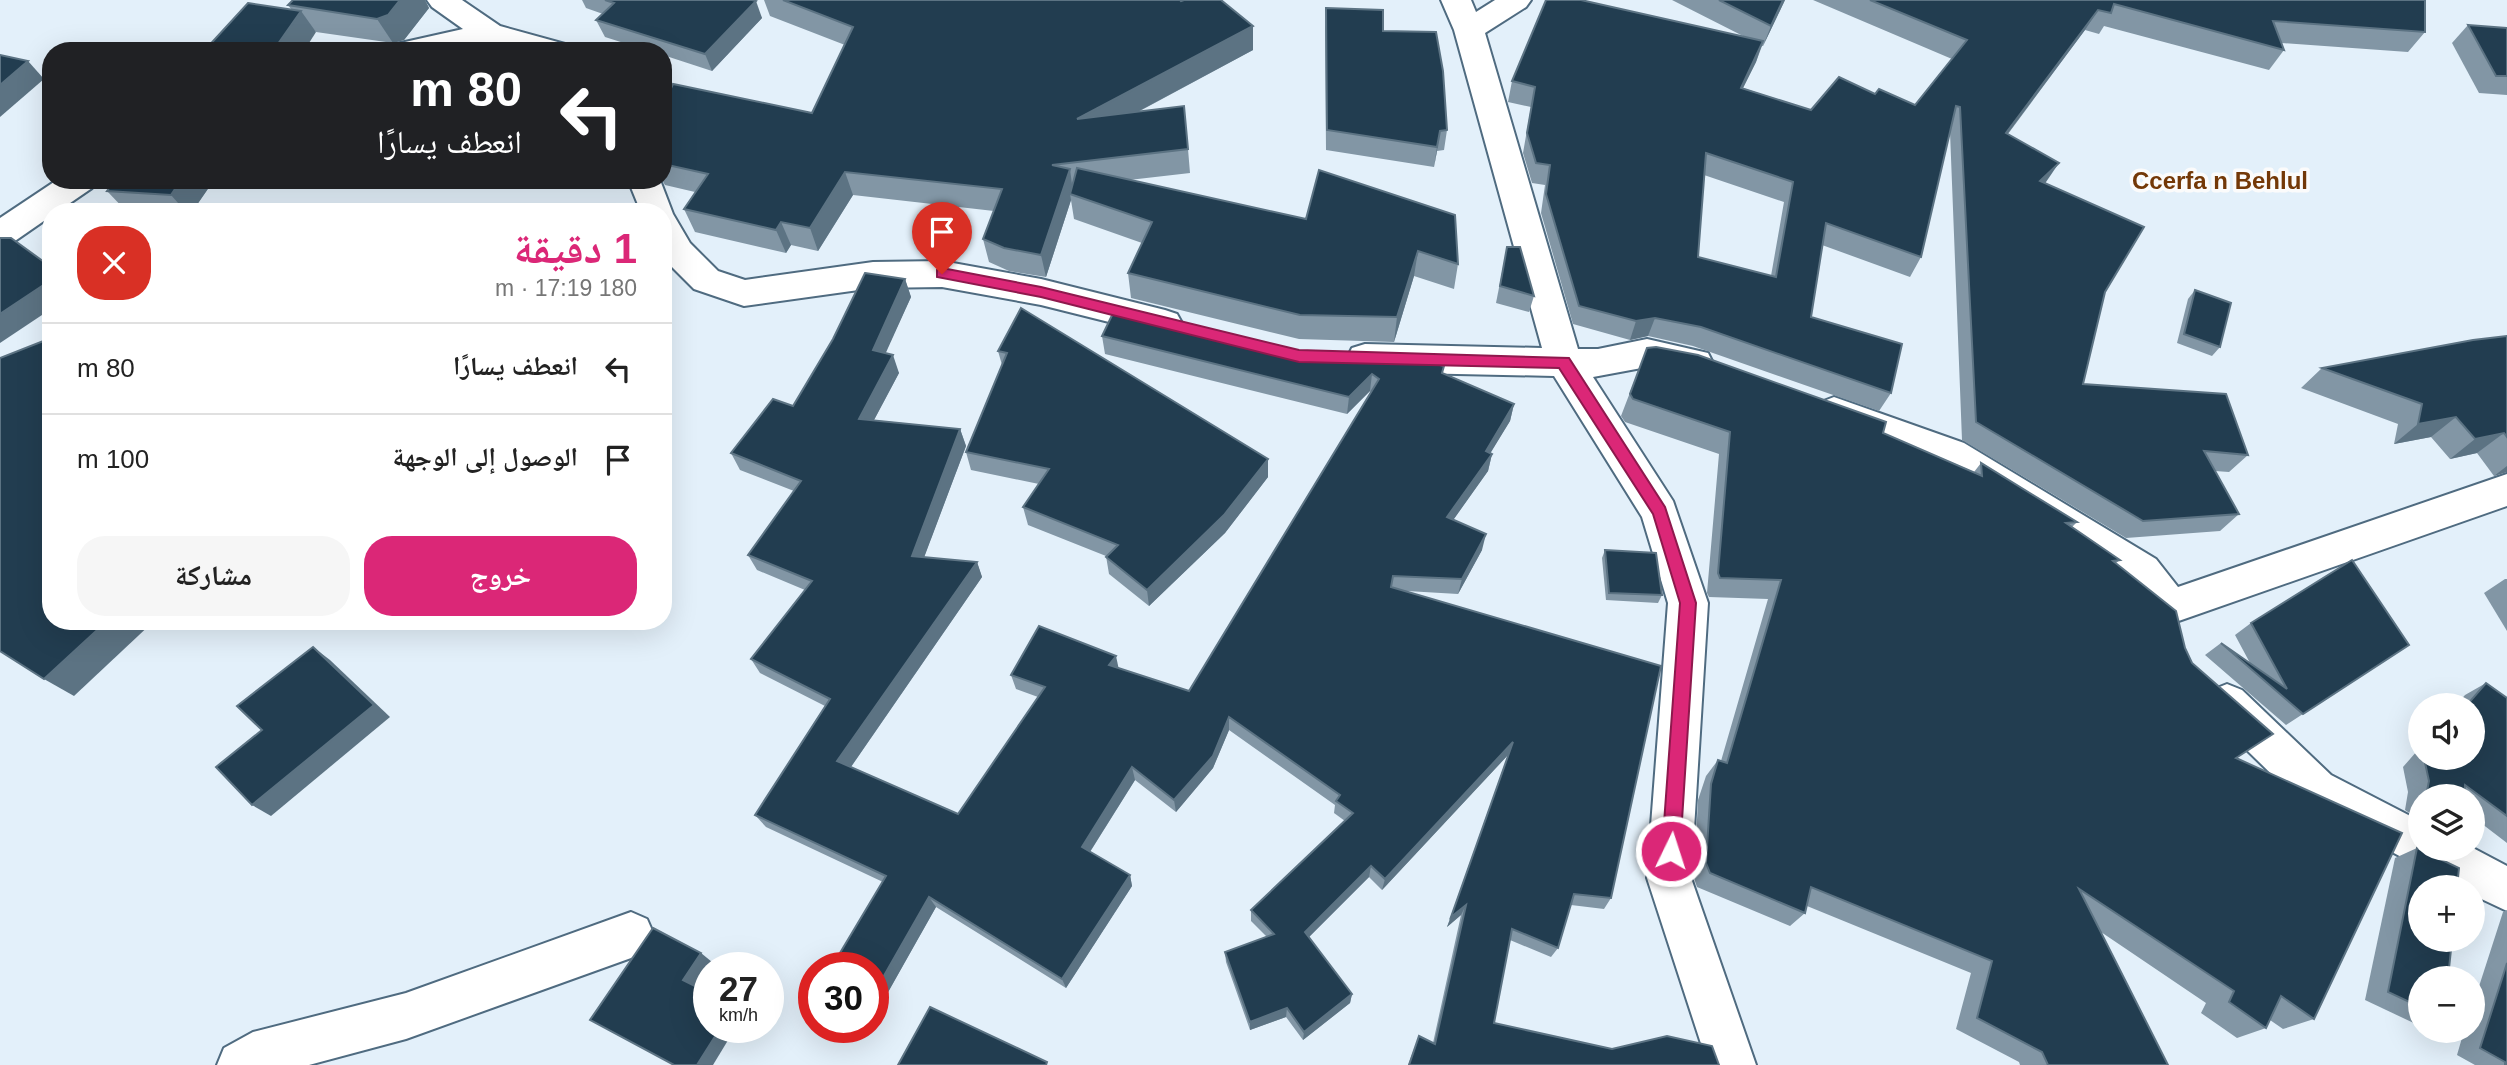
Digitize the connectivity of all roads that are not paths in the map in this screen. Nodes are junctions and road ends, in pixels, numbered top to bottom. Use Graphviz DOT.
graph roads {
  1 [pos="442,0"];
  2 [pos="1456,0"];
  3 [pos="1516,0"];
  4 [pos="1469,30"];
  5 [pos="489,33"];
  6 [pos="448,42"];
  7 [pos="522,42"];
  8 [pos="68,189"];
  9 [pos="46,203"];
  10 [pos="42,206"];
  11 [pos="0,234"];
  12 [pos="672,241"];
  13 [pos="1190,329"];
  14 [pos="1327,357"];
  15 [pos="1564,362"];
  16 [pos="1730,376"];
  17 [pos="1808,403"];
  18 [pos="2507,491"];
  19 [pos="2181,641"];
  20 [pos="2408,838"];
  21 [pos="2452,861"];
  22 [pos="2507,889"];
  23 [pos="631,935"];
  24 [pos="241,1065"];
  25 [pos="1732,1065"];
  1 -- 5 [label="street"];
  2 -- 4 [label="street"];
  3 -- 4 [label="street"];
  4 -- 15 [label="street"];
  5 -- 6 [label="street"];
  5 -- 7 [label="street"];
  8 -- 9 [label="street"];
  10 -- 11 [label="street"];
  12 -- 13 [label="street"];
  14 -- 15 [label="street"];
  15 -- 16 [label="street"];
  15 -- 25 [label="street"];
  17 -- 19 [label="street"];
  18 -- 19 [label="street"];
  19 -- 20 [label="street"];
  21 -- 22 [label="street"];
  23 -- 24 [label="street"];
}
